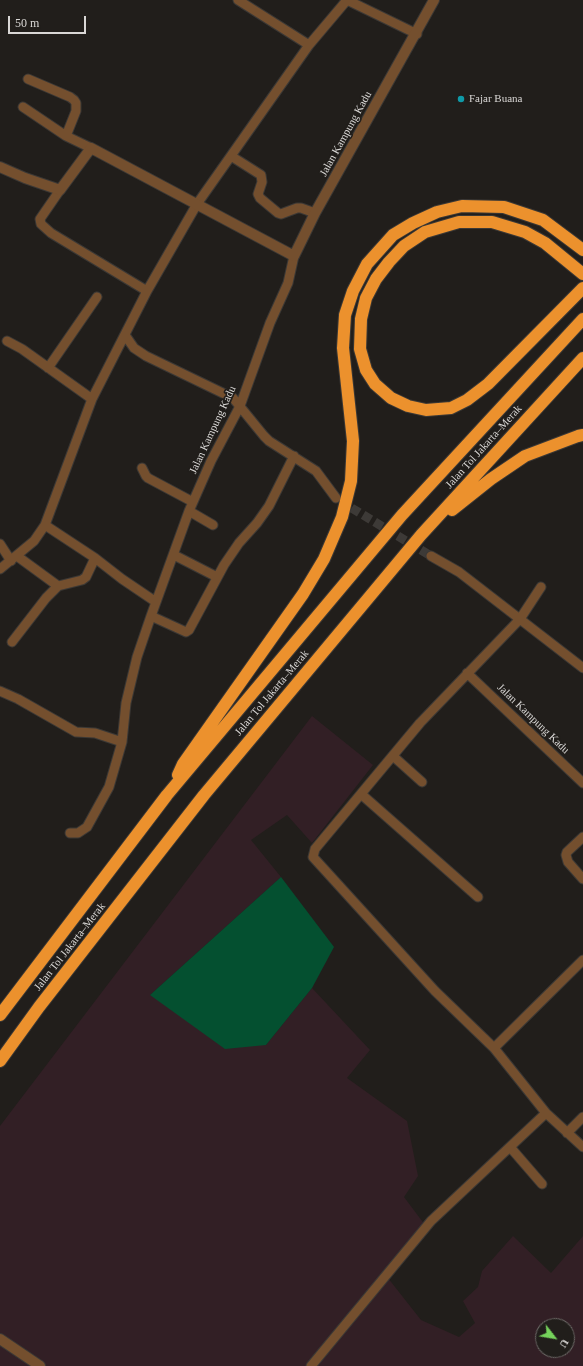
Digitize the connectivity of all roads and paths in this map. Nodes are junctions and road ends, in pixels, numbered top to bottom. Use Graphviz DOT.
graph roads {
  1 [pos="238,0"];
  2 [pos="347,0"];
  3 [pos="434,0"];
  4 [pos="417,34"];
  5 [pos="309,45"];
  6 [pos="28,79"];
  7 [pos="23,107"];
  8 [pos="66,136"];
  9 [pos="91,148"];
  10 [pos="231,156"];
  11 [pos="0,167"];
  12 [pos="60,190"];
  13 [pos="197,204"];
  14 [pos="315,213"];
  15 [pos="583,250"];
  16 [pos="294,256"];
  17 [pos="583,274"];
  18 [pos="583,288"];
  19 [pos="147,291"];
  20 [pos="97,297"];
  21 [pos="583,319"];
  22 [pos="125,335"];
  23 [pos="7,341"];
  24 [pos="583,358"];
  25 [pos="48,368"];
  26 [pos="92,399"];
  27 [pos="240,406"];
  28 [pos="581,435"];
  29 [pos="294,456"];
  30 [pos="142,468"];
  31 [pos="336,498"];
  32 [pos="191,506"];
  33 [pos="213,524"];
  34 [pos="45,525"];
  35 [pos="421,535"];
  36 [pos="0,544"];
  37 [pos="174,555"];
  38 [pos="430,556"];
  39 [pos="14,558"];
  40 [pos="95,558"];
  41 [pos="0,569"];
  42 [pos="217,577"];
  43 [pos="58,586"];
  44 [pos="541,587"];
  45 [pos="156,602"];
  46 [pos="151,616"];
  47 [pos="520,619"];
  48 [pos="12,642"];
  49 [pos="583,668"];
  50 [pos="467,673"];
  51 [pos="0,691"];
  52 [pos="122,742"];
  53 [pos="393,756"];
  54 [pos="422,782"];
  55 [pos="583,784"];
  56 [pos="361,794"];
  57 [pos="167,795"];
  58 [pos="70,833"];
  59 [pos="583,837"];
  60 [pos="583,879"];
  61 [pos="478,897"];
  62 [pos="583,960"];
  63 [pos="0,1016"];
  64 [pos="494,1048"];
  65 [pos="0,1061"];
  66 [pos="546,1114"];
  67 [pos="583,1117"];
  68 [pos="567,1133"];
  69 [pos="510,1147"];
  70 [pos="583,1147"];
  71 [pos="542,1184"];
  72 [pos="0,1339"];
  73 [pos="40,1366"];
  74 [pos="311,1366"];
  1 -- 5 [label="street"];
  2 -- 4 [label="street"];
  2 -- 5 [label="street"];
  3 -- 4 [label="street, Jalan Kampung Kadu"];
  4 -- 14 [label="street, Jalan Kampung Kadu"];
  5 -- 10 [label="street"];
  6 -- 8 [label="street"];
  7 -- 8 [label="street"];
  8 -- 9 [label="street"];
  9 -- 12 [label="street"];
  9 -- 13 [label="street"];
  10 -- 13 [label="street"];
  10 -- 14 [label="street"];
  11 -- 12 [label="street"];
  12 -- 19 [label="street"];
  13 -- 16 [label="street"];
  13 -- 19 [label="street"];
  14 -- 16 [label="street, Jalan Kampung Kadu"];
  15 -- 57 [label="highway"];
  16 -- 27 [label="street, Jalan Kampung Kadu"];
  17 -- 18 [label="highway"];
  19 -- 22 [label="street"];
  20 -- 25 [label="street"];
  21 -- 57 [label="highway, Jalan Tol Jakarta–Merak"];
  22 -- 26 [label="street"];
  22 -- 27 [label="street"];
  23 -- 25 [label="street"];
  24 -- 35 [label="highway, Jalan Tol Jakarta–Merak"];
  25 -- 26 [label="street"];
  26 -- 34 [label="street"];
  27 -- 29 [label="street"];
  27 -- 32 [label="street, Jalan Kampung Kadu"];
  28 -- 35 [label="highway"];
  29 -- 31 [label="street"];
  29 -- 42 [label="street"];
  30 -- 32 [label="street"];
  32 -- 33 [label="street"];
  32 -- 37 [label="street, Jalan Kampung Kadu"];
  34 -- 39 [label="street"];
  34 -- 40 [label="street"];
  35 -- 65 [label="highway, Jalan Tol Jakarta–Merak"];
  36 -- 39 [label="street"];
  37 -- 42 [label="street"];
  37 -- 45 [label="street, Jalan Kampung Kadu"];
  38 -- 47 [label="street"];
  39 -- 41 [label="street"];
  39 -- 43 [label="street"];
  40 -- 43 [label="street"];
  40 -- 45 [label="street"];
  42 -- 46 [label="street"];
  43 -- 48 [label="street"];
  44 -- 47 [label="street"];
  45 -- 46 [label="street, Jalan Kampung Kadu"];
  46 -- 52 [label="street, Jalan Kampung Kadu"];
  47 -- 49 [label="street"];
  47 -- 50 [label="street"];
  50 -- 53 [label="street"];
  50 -- 55 [label="street, Jalan Kampung Kadu"];
  51 -- 52 [label="street"];
  52 -- 58 [label="street, Jalan Kampung Kadu"];
  53 -- 54 [label="street"];
  53 -- 56 [label="street"];
  56 -- 61 [label="street"];
  56 -- 64 [label="street"];
  57 -- 63 [label="highway, Jalan Tol Jakarta–Merak"];
  59 -- 60 [label="street"];
  62 -- 64 [label="street"];
  64 -- 66 [label="street"];
  66 -- 68 [label="street"];
  66 -- 69 [label="street"];
  67 -- 68 [label="street"];
  68 -- 70 [label="street"];
  69 -- 71 [label="street"];
  69 -- 74 [label="street"];
  72 -- 73 [label="street"];
}
